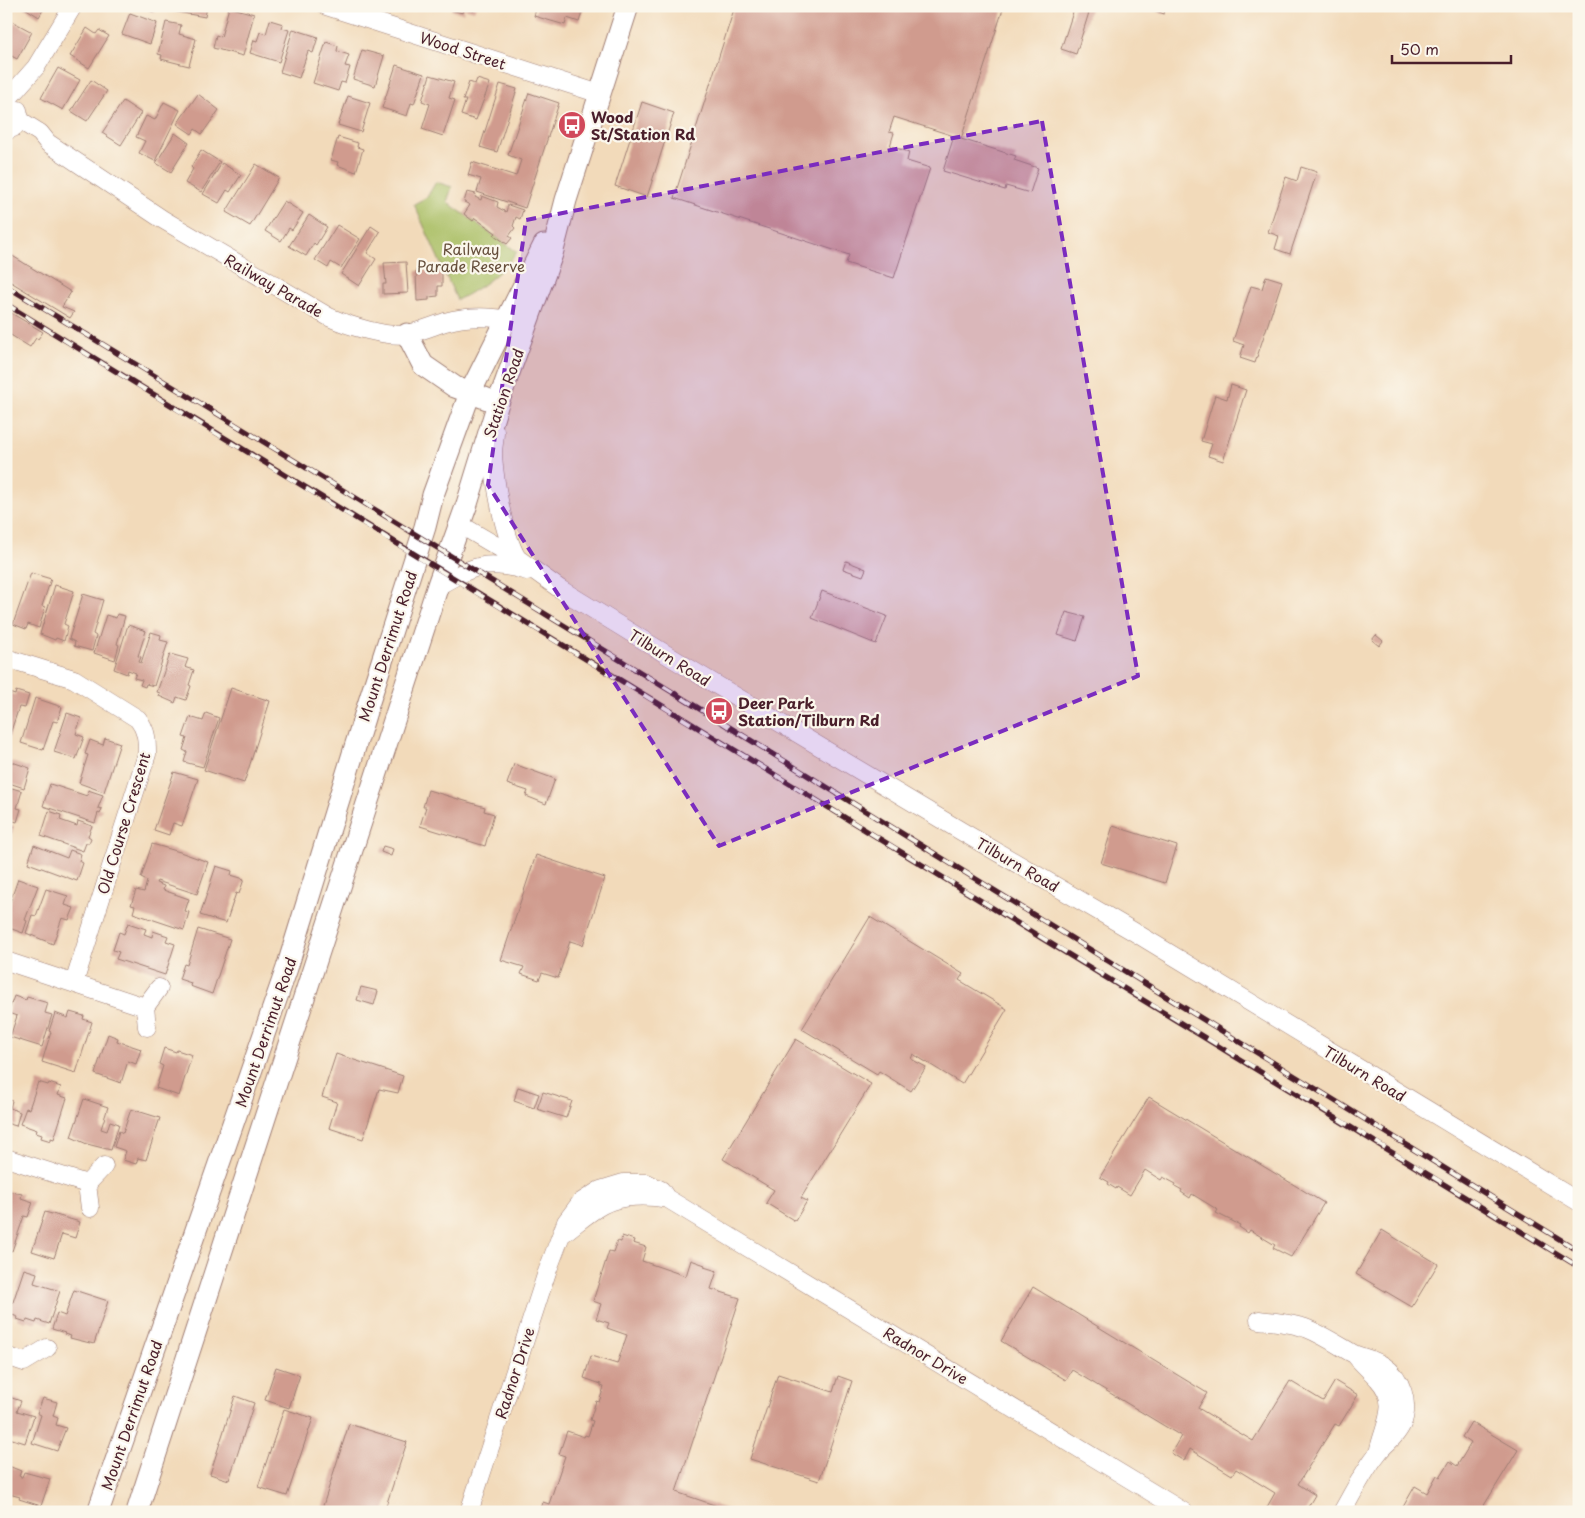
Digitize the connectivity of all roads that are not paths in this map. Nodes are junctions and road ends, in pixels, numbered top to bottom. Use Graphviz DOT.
graph roads {
  1 [pos="73,6"];
  2 [pos="326,6"];
  3 [pos="628,6"];
  4 [pos="355,11"];
  5 [pos="600,94"];
  6 [pos="11,115"];
  7 [pos="566,200"];
  8 [pos="506,318"];
  9 [pos="527,324"];
  10 [pos="407,334"];
  11 [pos="470,393"];
  12 [pos="498,403"];
  13 [pos="433,495"];
  14 [pos="460,524"];
  15 [pos="419,549"];
  16 [pos="517,558"];
  17 [pos="544,577"];
  18 [pos="438,586"];
  19 [pos="6,658"];
  20 [pos="335,815"];
  21 [pos="360,824"];
  22 [pos="6,962"];
  23 [pos="74,983"];
  24 [pos="159,988"];
  25 [pos="145,1007"];
  26 [pos="147,1027"];
  27 [pos="6,1158"];
  28 [pos="104,1166"];
  29 [pos="87,1184"];
  30 [pos="1579,1202"];
  31 [pos="90,1208"];
  32 [pos="1259,1320"];
  33 [pos="47,1348"];
  34 [pos="6,1356"];
  35 [pos="161,1436"];
  36 [pos="98,1512"];
  37 [pos="137,1512"];
  38 [pos="148,1512"];
  39 [pos="470,1512"];
  40 [pos="1184,1512"];
  41 [pos="1342,1512"];
  1 -- 6 [label="street"];
  2 -- 4 [label="street, Wood Street"];
  3 -- 5 [label="main road, Station Road"];
  4 -- 5 [label="street, Wood Street"];
  5 -- 7 [label="main road, Station Road"];
  6 -- 10 [label="street, Railway Parade"];
  7 -- 8 [label="main road, Station Road"];
  7 -- 9 [label="main road, Station Road"];
  8 -- 9 [label="street, Railway Parade"];
  8 -- 10 [label="street, Railway Parade"];
  8 -- 11 [label="main road, Station Road"];
  9 -- 12 [label="main road, Station Road"];
  10 -- 11 [label="main road"];
  11 -- 12 [label="main road"];
  11 -- 13 [label="main road, Station Road"];
  12 -- 14 [label="main road, Station Road"];
  12 -- 16 [label="street"];
  13 -- 14 [label="main road"];
  13 -- 15 [label="main road, Station Road"];
  14 -- 15 [label="main road"];
  14 -- 16 [label="street, Tilburn Road"];
  14 -- 18 [label="main road, Station Road"];
  15 -- 20 [label="main road, Mount Derrimut Road"];
  16 -- 17 [label="street, Tilburn Road"];
  17 -- 18 [label="street"];
  17 -- 30 [label="street, Tilburn Road"];
  18 -- 21 [label="main road, Mount Derrimut Road"];
  19 -- 23 [label="street, Old Course Crescent"];
  20 -- 21 [label="main road"];
  20 -- 36 [label="main road, Mount Derrimut Road"];
  21 -- 35 [label="main road, Mount Derrimut Road"];
  22 -- 23 [label="street"];
  23 -- 25 [label="street"];
  24 -- 25 [label="street"];
  25 -- 26 [label="street"];
  27 -- 29 [label="street"];
  28 -- 29 [label="street"];
  29 -- 31 [label="street"];
  32 -- 41 [label="street"];
  33 -- 34 [label="street"];
  35 -- 37 [label="main road, Mount Derrimut Road"];
  35 -- 38 [label="main road"];
  39 -- 40 [label="street, Radnor Drive"];
}
